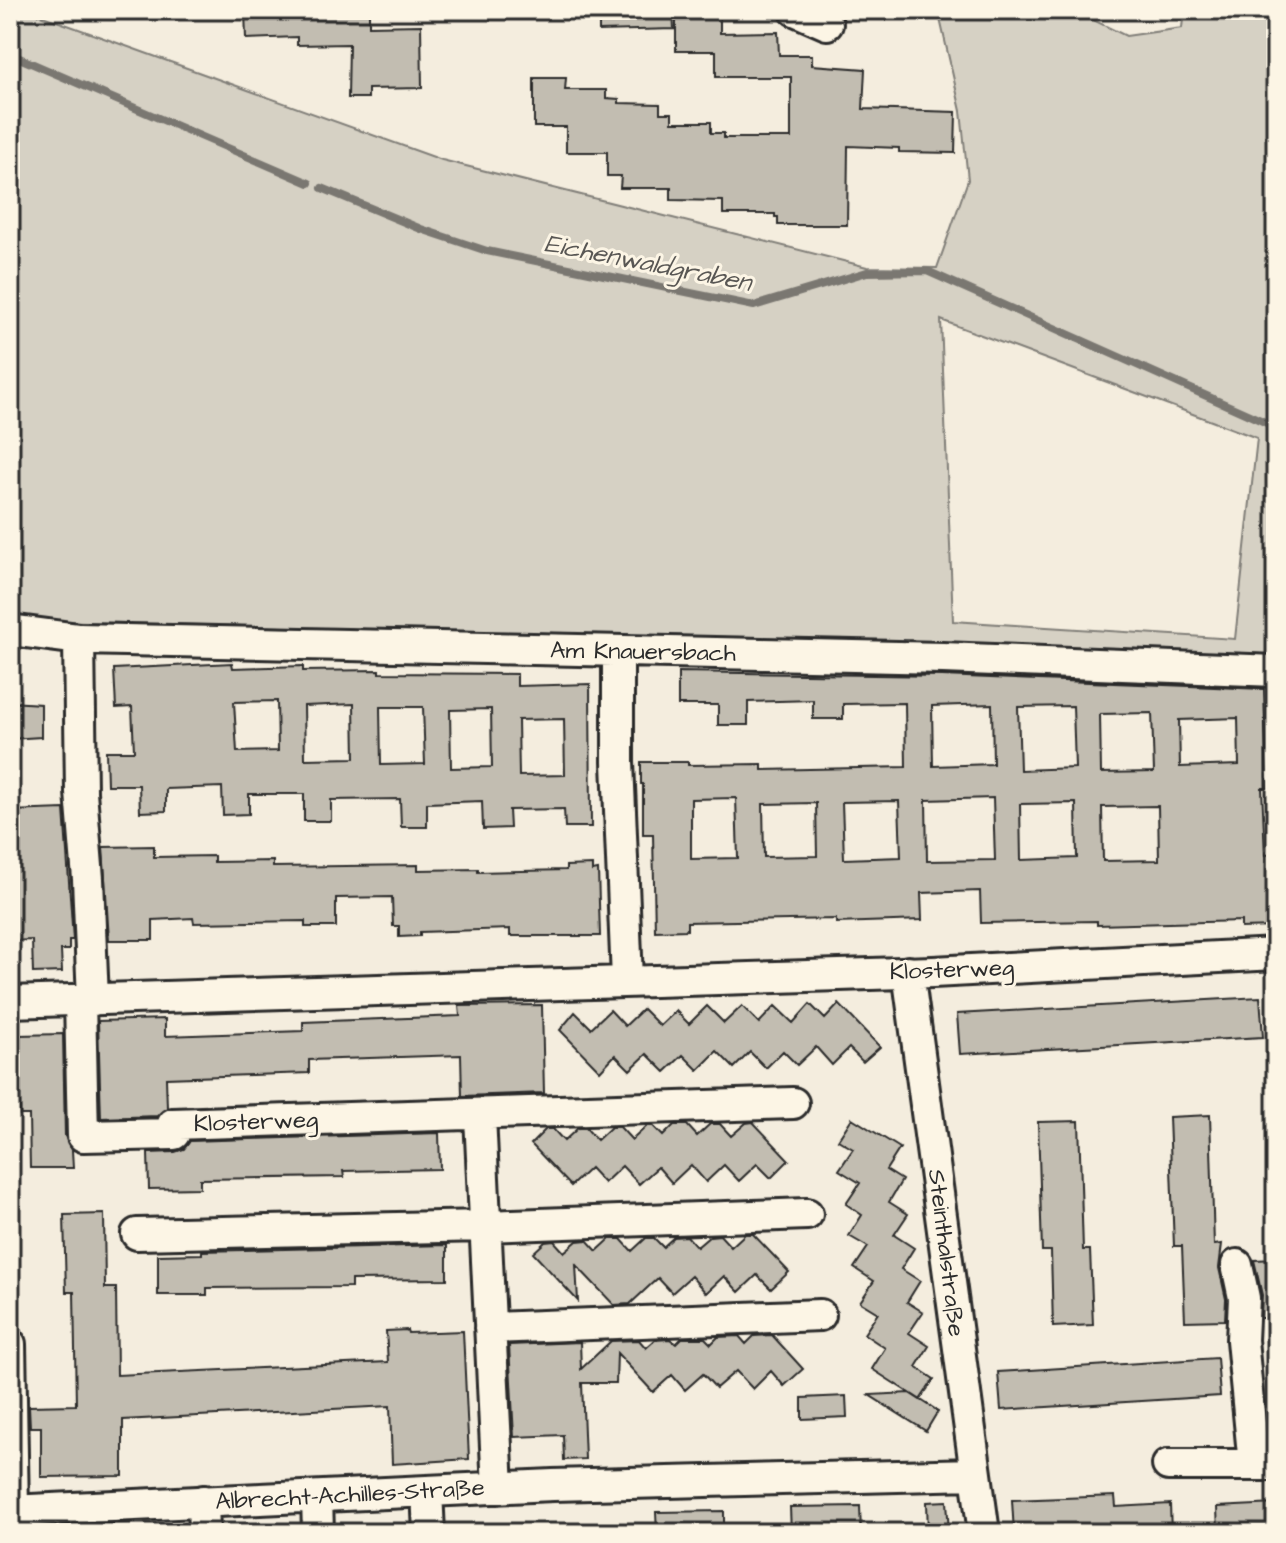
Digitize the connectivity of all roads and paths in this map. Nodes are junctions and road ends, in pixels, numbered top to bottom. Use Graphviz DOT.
graph roads {
  1 [pos="795,10"];
  2 [pos="827,24"];
  3 [pos="10,630"];
  4 [pos="79,639"];
  5 [pos="618,651"];
  6 [pos="1276,671"];
  7 [pos="1276,954"];
  8 [pos="908,972"];
  9 [pos="627,980"];
  10 [pos="86,1000"];
  11 [pos="10,1002"];
  12 [pos="793,1103"];
  13 [pos="480,1116"];
  14 [pos="807,1214"];
  15 [pos="484,1226"];
  16 [pos="137,1234"];
  17 [pos="1237,1265"];
  18 [pos="820,1315"];
  19 [pos="490,1328"];
  20 [pos="10,1344"];
  21 [pos="30,1442"];
  22 [pos="1168,1465"];
  23 [pos="1265,1465"];
  24 [pos="975,1474"];
  25 [pos="498,1488"];
  26 [pos="427,1491"];
  27 [pos="317,1497"];
  28 [pos="203,1501"];
  29 [pos="19,1510"];
  30 [pos="204,1533"];
  31 [pos="318,1533"];
  32 [pos="429,1533"];
  33 [pos="984,1533"];
  1 -- 2 [label="street"];
  3 -- 4 [label="street, Am Knauersbach"];
  4 -- 5 [label="street, Am Knauersbach"];
  4 -- 10 [label="street, Klosterweg"];
  5 -- 6 [label="street, Am Knauersbach"];
  5 -- 9 [label="street"];
  7 -- 8 [label="street, Klosterweg"];
  8 -- 9 [label="street, Klosterweg"];
  8 -- 24 [label="street, Steinthalstraße"];
  9 -- 10 [label="street, Klosterweg"];
  10 -- 11 [label="street, Klosterweg"];
  10 -- 13 [label="street, Klosterweg"];
  12 -- 13 [label="street"];
  13 -- 15 [label="street, Albrecht-Achilles-Straße"];
  14 -- 15 [label="street"];
  15 -- 16 [label="street"];
  15 -- 19 [label="street, Albrecht-Achilles-Straße"];
  17 -- 23 [label="street"];
  18 -- 19 [label="street"];
  19 -- 25 [label="street, Albrecht-Achilles-Straße"];
  20 -- 29 [label="street"];
  21 -- 29 [label="street"];
  22 -- 23 [label="street"];
  24 -- 25 [label="street, Albrecht-Achilles-Straße"];
  24 -- 33 [label="street, Steinthalstraße"];
  25 -- 26 [label="street, Albrecht-Achilles-Straße"];
  26 -- 27 [label="street, Albrecht-Achilles-Straße"];
  26 -- 32 [label="street"];
  27 -- 28 [label="street, Albrecht-Achilles-Straße"];
  27 -- 31 [label="street"];
  28 -- 29 [label="street, Albrecht-Achilles-Straße"];
  28 -- 30 [label="street"];
}
